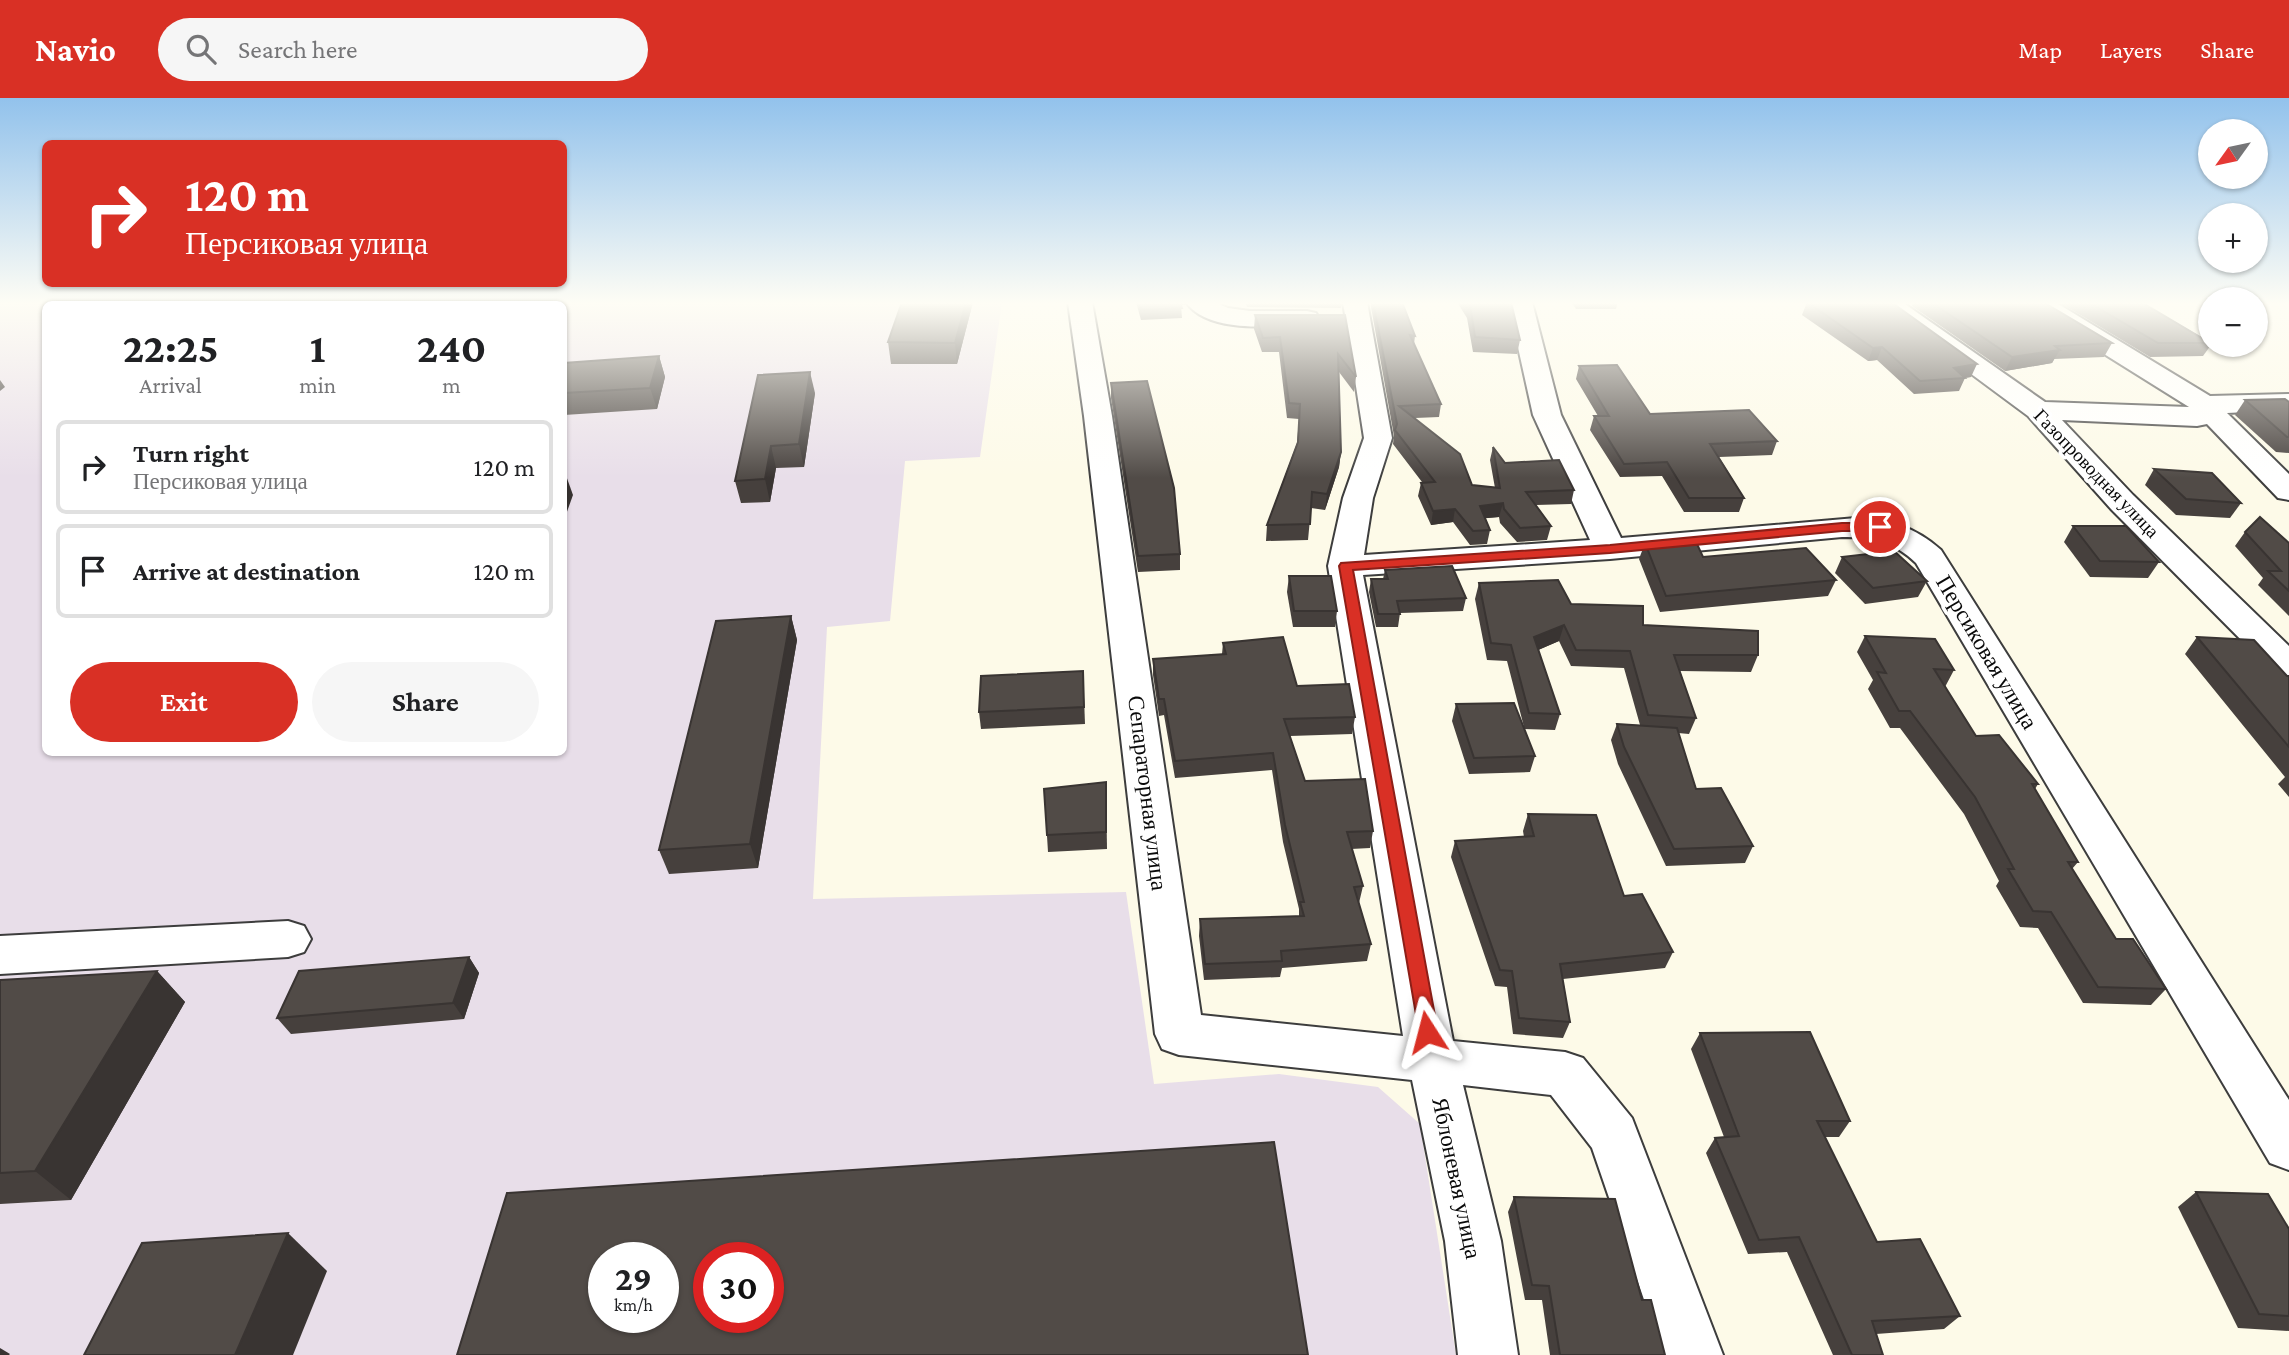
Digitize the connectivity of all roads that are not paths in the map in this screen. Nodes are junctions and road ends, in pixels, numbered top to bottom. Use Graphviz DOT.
graph roads {
  1 [pos="1089,361"];
  2 [pos="1365,361"];
  3 [pos="1534,361"];
  4 [pos="1969,361"];
  5 [pos="2133,361"];
  6 [pos="2289,402"];
  7 [pos="2204,405"];
  8 [pos="2038,410"];
  9 [pos="2289,491"];
  10 [pos="1610,549"];
  11 [pos="1345,566"];
  12 [pos="2289,667"];
  13 [pos="288,939"];
  14 [pos="0,955"];
  15 [pos="1432,1059"];
  16 [pos="2289,1146"];
  17 [pos="1488,1355"];
  18 [pos="1693,1355"];
  1 -- 15 [label="street, Сепараторная улица"];
  2 -- 11 [label="street, Яблоневая улица"];
  3 -- 10 [label="street"];
  4 -- 8 [label="street, Газопроводная улица"];
  5 -- 7 [label="street"];
  6 -- 7 [label="street"];
  7 -- 8 [label="street"];
  7 -- 9 [label="street"];
  8 -- 12 [label="street, Газопроводная улица"];
  10 -- 11 [label="street, Персиковая улица"];
  10 -- 16 [label="street, Персиковая улица"];
  11 -- 15 [label="street, Яблоневая улица"];
  13 -- 14 [label="street"];
  15 -- 17 [label="street, Яблоневая улица"];
  15 -- 18 [label="street"];
}
